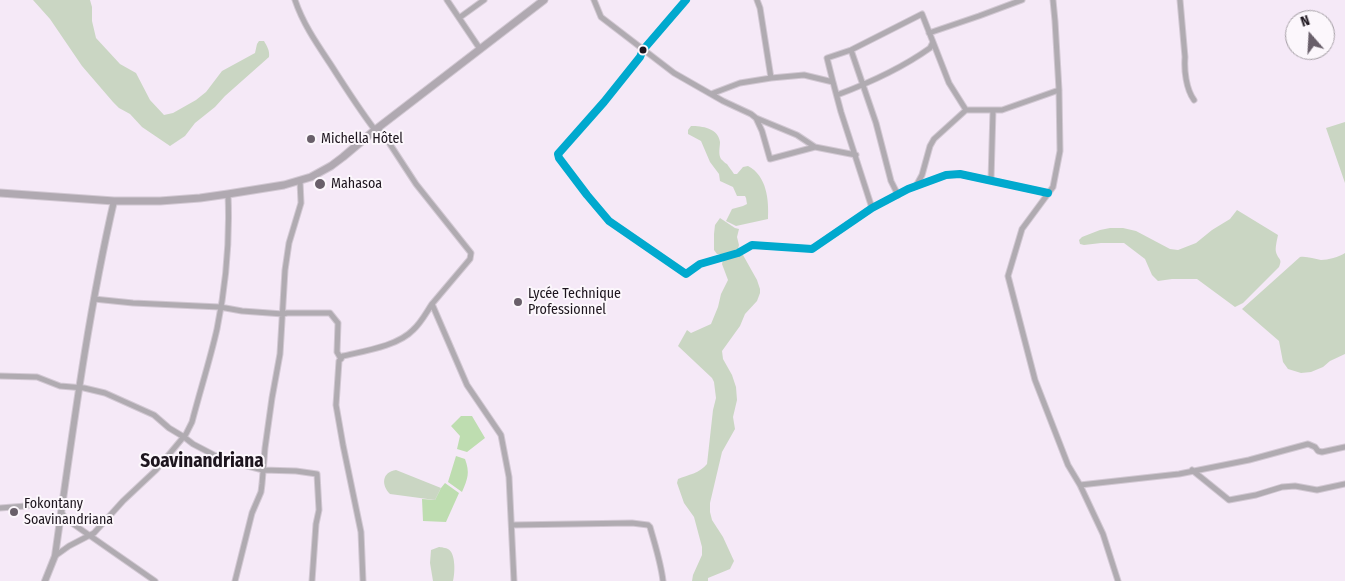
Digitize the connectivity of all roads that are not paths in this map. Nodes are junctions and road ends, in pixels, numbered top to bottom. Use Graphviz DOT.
graph roads {
  1 [pos="295,0"];
  2 [pos="447,0"];
  3 [pos="544,0"];
  4 [pos="594,0"];
  5 [pos="686,0"];
  6 [pos="757,0"];
  7 [pos="1022,0"];
  8 [pos="1053,0"];
  9 [pos="1180,0"];
  10 [pos="480,1"];
  11 [pos="460,18"];
  12 [pos="929,32"];
  13 [pos="933,42"];
  14 [pos="480,49"];
  15 [pos="644,50"];
  16 [pos="851,50"];
  17 [pos="771,78"];
  18 [pos="833,82"];
  19 [pos="863,85"];
  20 [pos="1059,90"];
  21 [pos="711,94"];
  22 [pos="837,95"];
  23 [pos="1194,100"];
  24 [pos="966,110"];
  25 [pos="993,110"];
  26 [pos="756,118"];
  27 [pos="375,130"];
  28 [pos="815,147"];
  29 [pos="856,155"];
  30 [pos="300,180"];
  31 [pos="991,180"];
  32 [pos="915,186"];
  33 [pos="0,193"];
  34 [pos="1048,193"];
  35 [pos="228,194"];
  36 [pos="898,195"];
  37 [pos="114,200"];
  38 [pos="872,208"];
  39 [pos="94,299"];
  40 [pos="432,304"];
  41 [pos="220,307"];
  42 [pos="283,314"];
  43 [pos="341,359"];
  44 [pos="0,376"];
  45 [pos="79,387"];
  46 [pos="184,437"];
  47 [pos="1345,447"];
  48 [pos="263,470"];
  49 [pos="1192,470"];
  50 [pos="1345,484"];
  51 [pos="1080,485"];
  52 [pos="0,508"];
  53 [pos="62,508"];
  54 [pos="512,525"];
  55 [pos="89,535"];
  56 [pos="55,556"];
  57 [pos="45,581"];
  58 [pos="155,581"];
  59 [pos="235,581"];
  60 [pos="312,581"];
  61 [pos="363,581"];
  62 [pos="514,581"];
  63 [pos="663,581"];
  64 [pos="1118,581"];
  1 -- 27 [label="street"];
  2 -- 11 [label="street"];
  3 -- 14 [label="main road"];
  4 -- 15 [label="street"];
  5 -- 15 [label="street"];
  6 -- 17 [label="street"];
  7 -- 12 [label="street"];
  8 -- 20 [label="street"];
  9 -- 23 [label="street"];
  10 -- 11 [label="street"];
  11 -- 14 [label="street"];
  12 -- 13 [label="street"];
  12 -- 16 [label="street"];
  13 -- 19 [label="street"];
  13 -- 24 [label="street"];
  14 -- 27 [label="main road"];
  15 -- 21 [label="street"];
  15 -- 38 [label="street"];
  16 -- 18 [label="street"];
  16 -- 19 [label="street"];
  17 -- 18 [label="street"];
  17 -- 21 [label="street"];
  18 -- 22 [label="street"];
  19 -- 22 [label="street"];
  19 -- 36 [label="street"];
  20 -- 25 [label="street"];
  20 -- 34 [label="street"];
  21 -- 26 [label="street"];
  22 -- 29 [label="street"];
  24 -- 25 [label="street"];
  24 -- 32 [label="street"];
  25 -- 31 [label="street"];
  26 -- 28 [label="street"];
  26 -- 28 [label="street"];
  27 -- 30 [label="main road"];
  27 -- 40 [label="street"];
  28 -- 29 [label="street"];
  29 -- 38 [label="street"];
  30 -- 35 [label="main road"];
  30 -- 42 [label="street"];
  31 -- 32 [label="street"];
  31 -- 34 [label="street"];
  32 -- 36 [label="street"];
  33 -- 37 [label="main road"];
  34 -- 51 [label="street"];
  35 -- 37 [label="main road"];
  35 -- 41 [label="street"];
  36 -- 38 [label="street"];
  37 -- 39 [label="street"];
  39 -- 41 [label="street"];
  39 -- 45 [label="street"];
  40 -- 43 [label="street"];
  40 -- 54 [label="street"];
  41 -- 42 [label="street"];
  41 -- 46 [label="street"];
  42 -- 43 [label="street"];
  42 -- 48 [label="street"];
  43 -- 61 [label="street"];
  44 -- 45 [label="street"];
  45 -- 46 [label="street"];
  45 -- 53 [label="street"];
  46 -- 48 [label="street"];
  46 -- 55 [label="street"];
  47 -- 49 [label="street"];
  48 -- 59 [label="street"];
  48 -- 60 [label="street"];
  49 -- 50 [label="street"];
  49 -- 51 [label="street"];
  51 -- 64 [label="street"];
  52 -- 53 [label="street"];
  53 -- 55 [label="street"];
  53 -- 56 [label="street"];
  54 -- 62 [label="street"];
  54 -- 63 [label="street"];
  55 -- 56 [label="street"];
  55 -- 58 [label="street"];
  56 -- 57 [label="street"];
}
